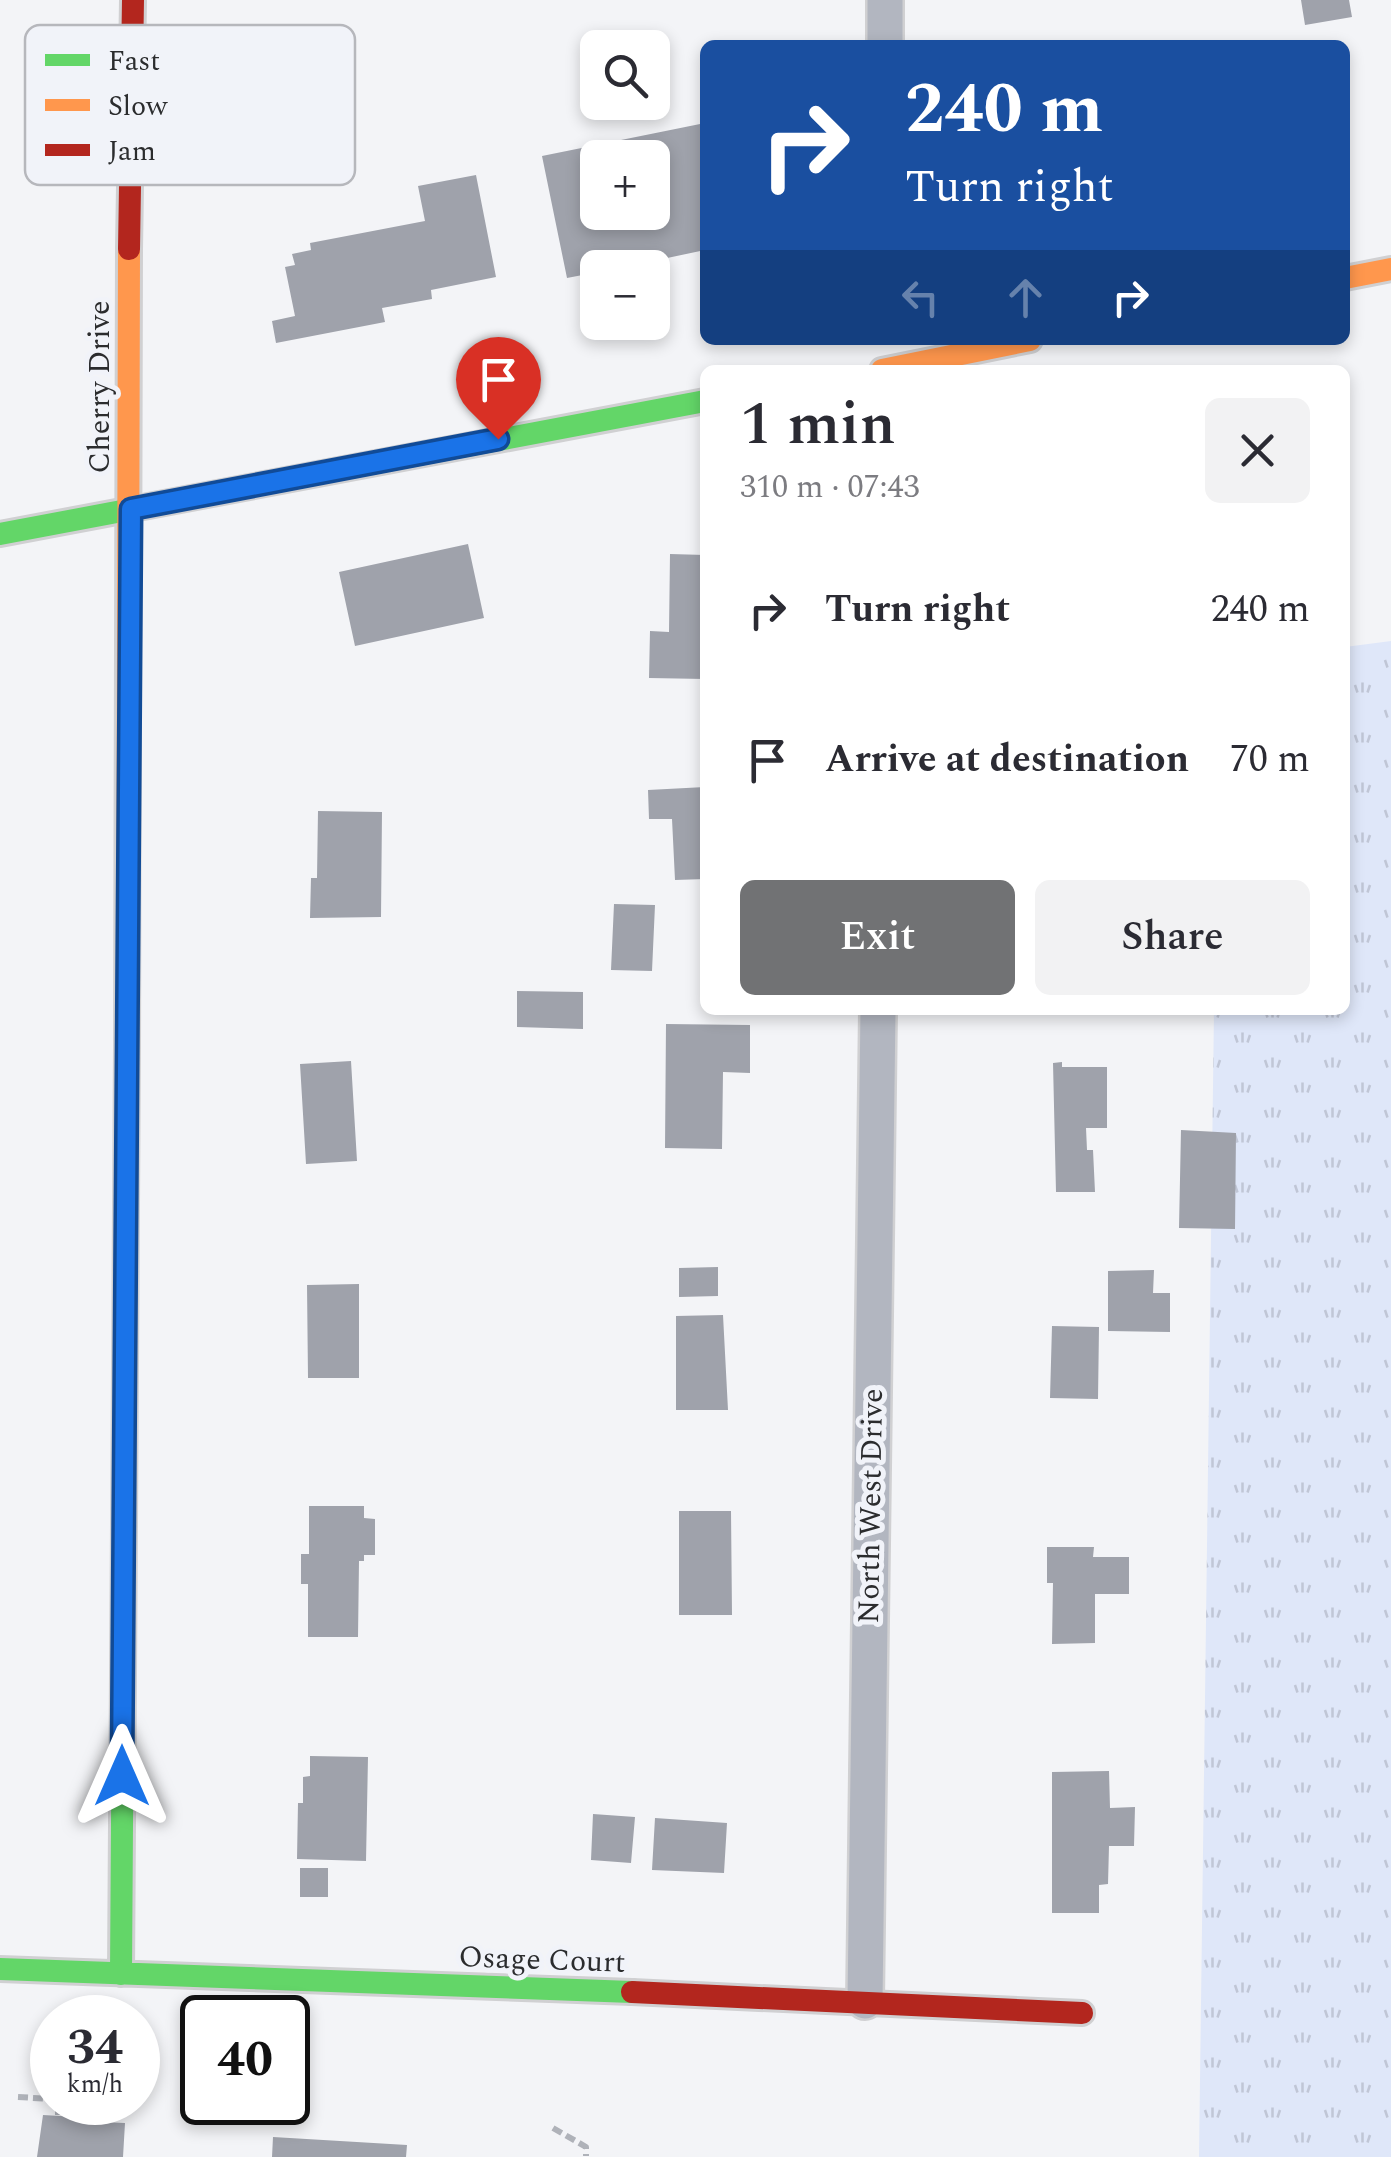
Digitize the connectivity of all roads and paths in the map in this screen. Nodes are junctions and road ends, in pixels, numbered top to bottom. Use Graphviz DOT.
graph roads {
  1 [pos="133,0"];
  2 [pos="885,0"];
  3 [pos="133,25"];
  4 [pos="885,40"];
  5 [pos="130,185"];
  6 [pos="1391,270"];
  7 [pos="1350,277"];
  8 [pos="1006,345"];
  9 [pos="909,365"];
  10 [pos="700,402"];
  11 [pos="131,509"];
  12 [pos="0,534"];
  13 [pos="878,1015"];
  14 [pos="0,1968"];
  15 [pos="121,1974"];
  16 [pos="865,2001"];
  17 [pos="1082,2014"];
  18 [pos="18,2096"];
  19 [pos="30,2098"];
  20 [pos="552,2128"];
  21 [pos="586,2156"];
  1 -- 3 [label="street, Cherry Drive"];
  2 -- 4 [label="street"];
  5 -- 11 [label="street, Cherry Drive"];
  6 -- 7 [label="street"];
  8 -- 9 [label="street"];
  10 -- 11 [label="street"];
  11 -- 12 [label="street"];
  11 -- 15 [label="street, Cherry Drive"];
  13 -- 16 [label="street, North West Drive"];
  14 -- 15 [label="street, Osage Court"];
  15 -- 16 [label="street, Osage Court"];
  16 -- 17 [label="street, Osage Court"];
  18 -- 19 [label="path"];
  20 -- 21 [label="path"];
}
